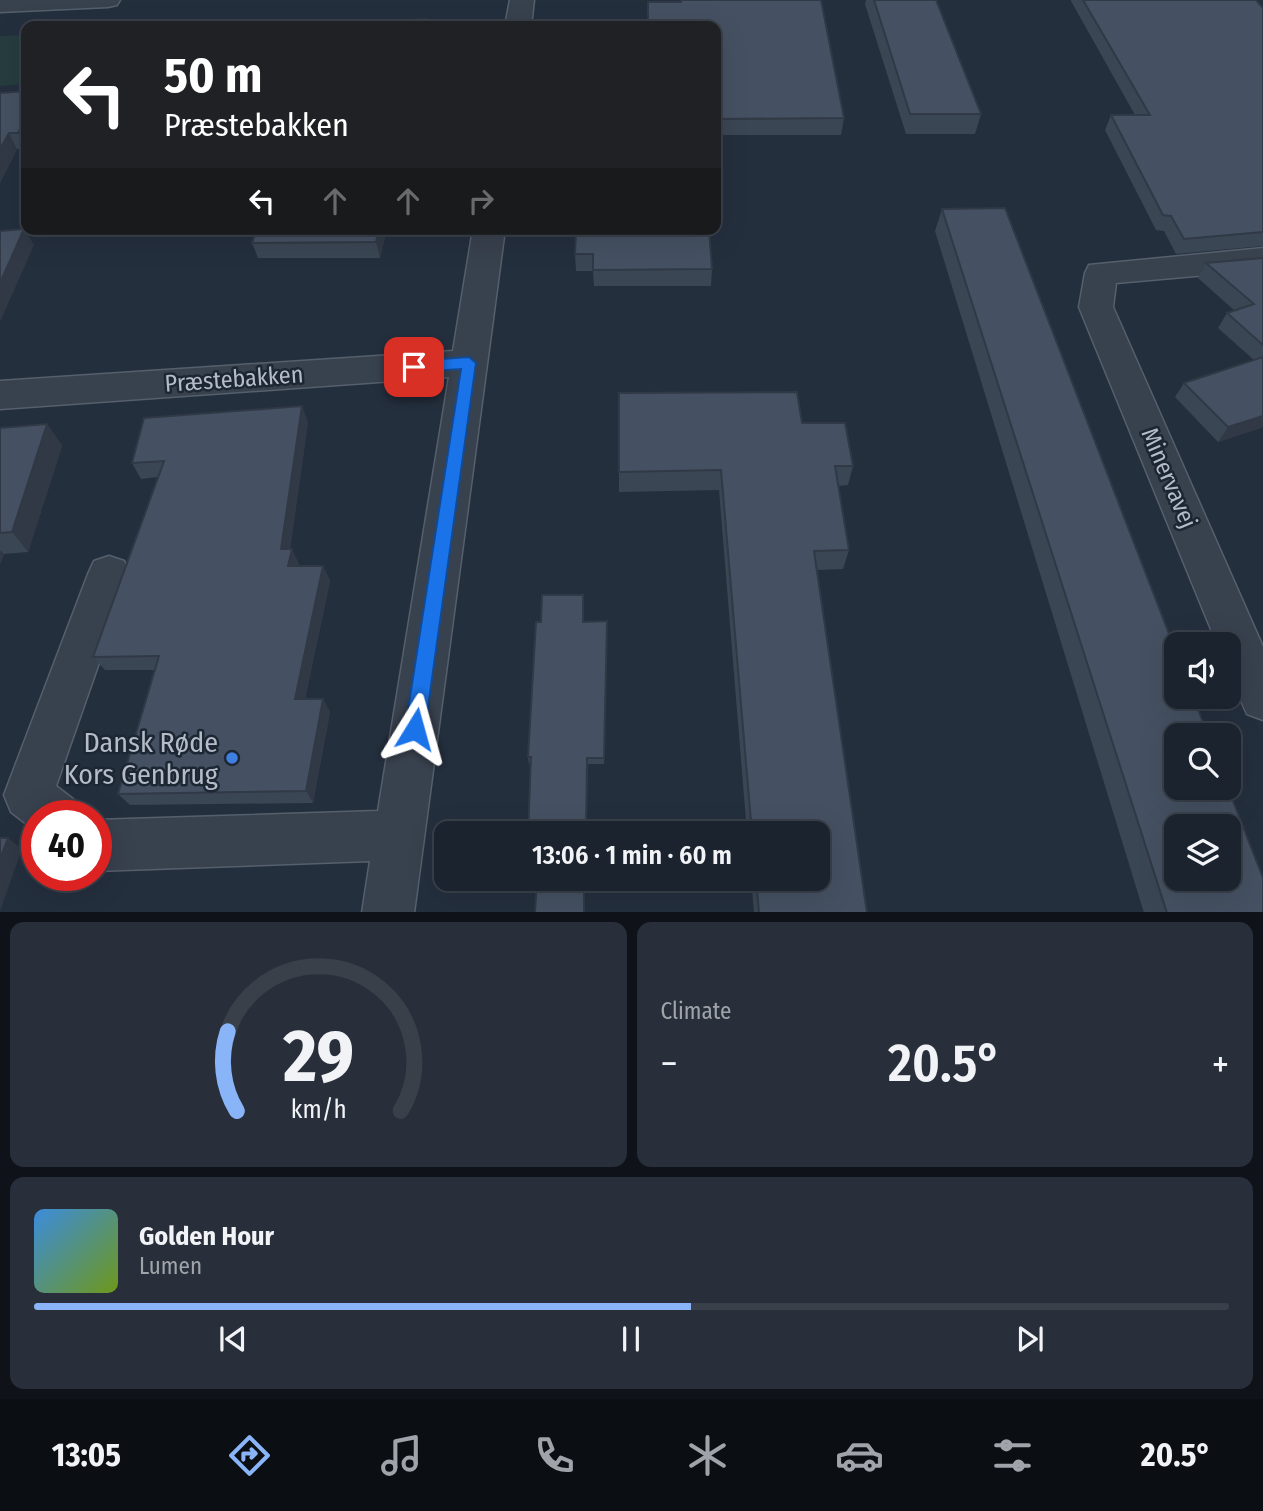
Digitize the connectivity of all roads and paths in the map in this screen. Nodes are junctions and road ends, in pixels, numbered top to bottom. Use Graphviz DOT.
graph roads {
  1 [pos="108,0"];
  2 [pos="522,0"];
  3 [pos="0,5"];
  4 [pos="519,21"];
  5 [pos="488,235"];
  6 [pos="1263,259"];
  7 [pos="469,363"];
  8 [pos="0,395"];
  9 [pos="109,575"];
  10 [pos="1260,686"];
  11 [pos="35,800"];
  12 [pos="399,835"];
  13 [pos="112,846"];
  14 [pos="388,912"];
  1 -- 3 [label="street"];
  2 -- 4 [label="street"];
  5 -- 7 [label="street"];
  6 -- 10 [label="street, Minervavej"];
  7 -- 8 [label="street, Præstebakken"];
  7 -- 12 [label="street"];
  9 -- 11 [label="street"];
  12 -- 13 [label="street"];
  12 -- 14 [label="street"];
}
